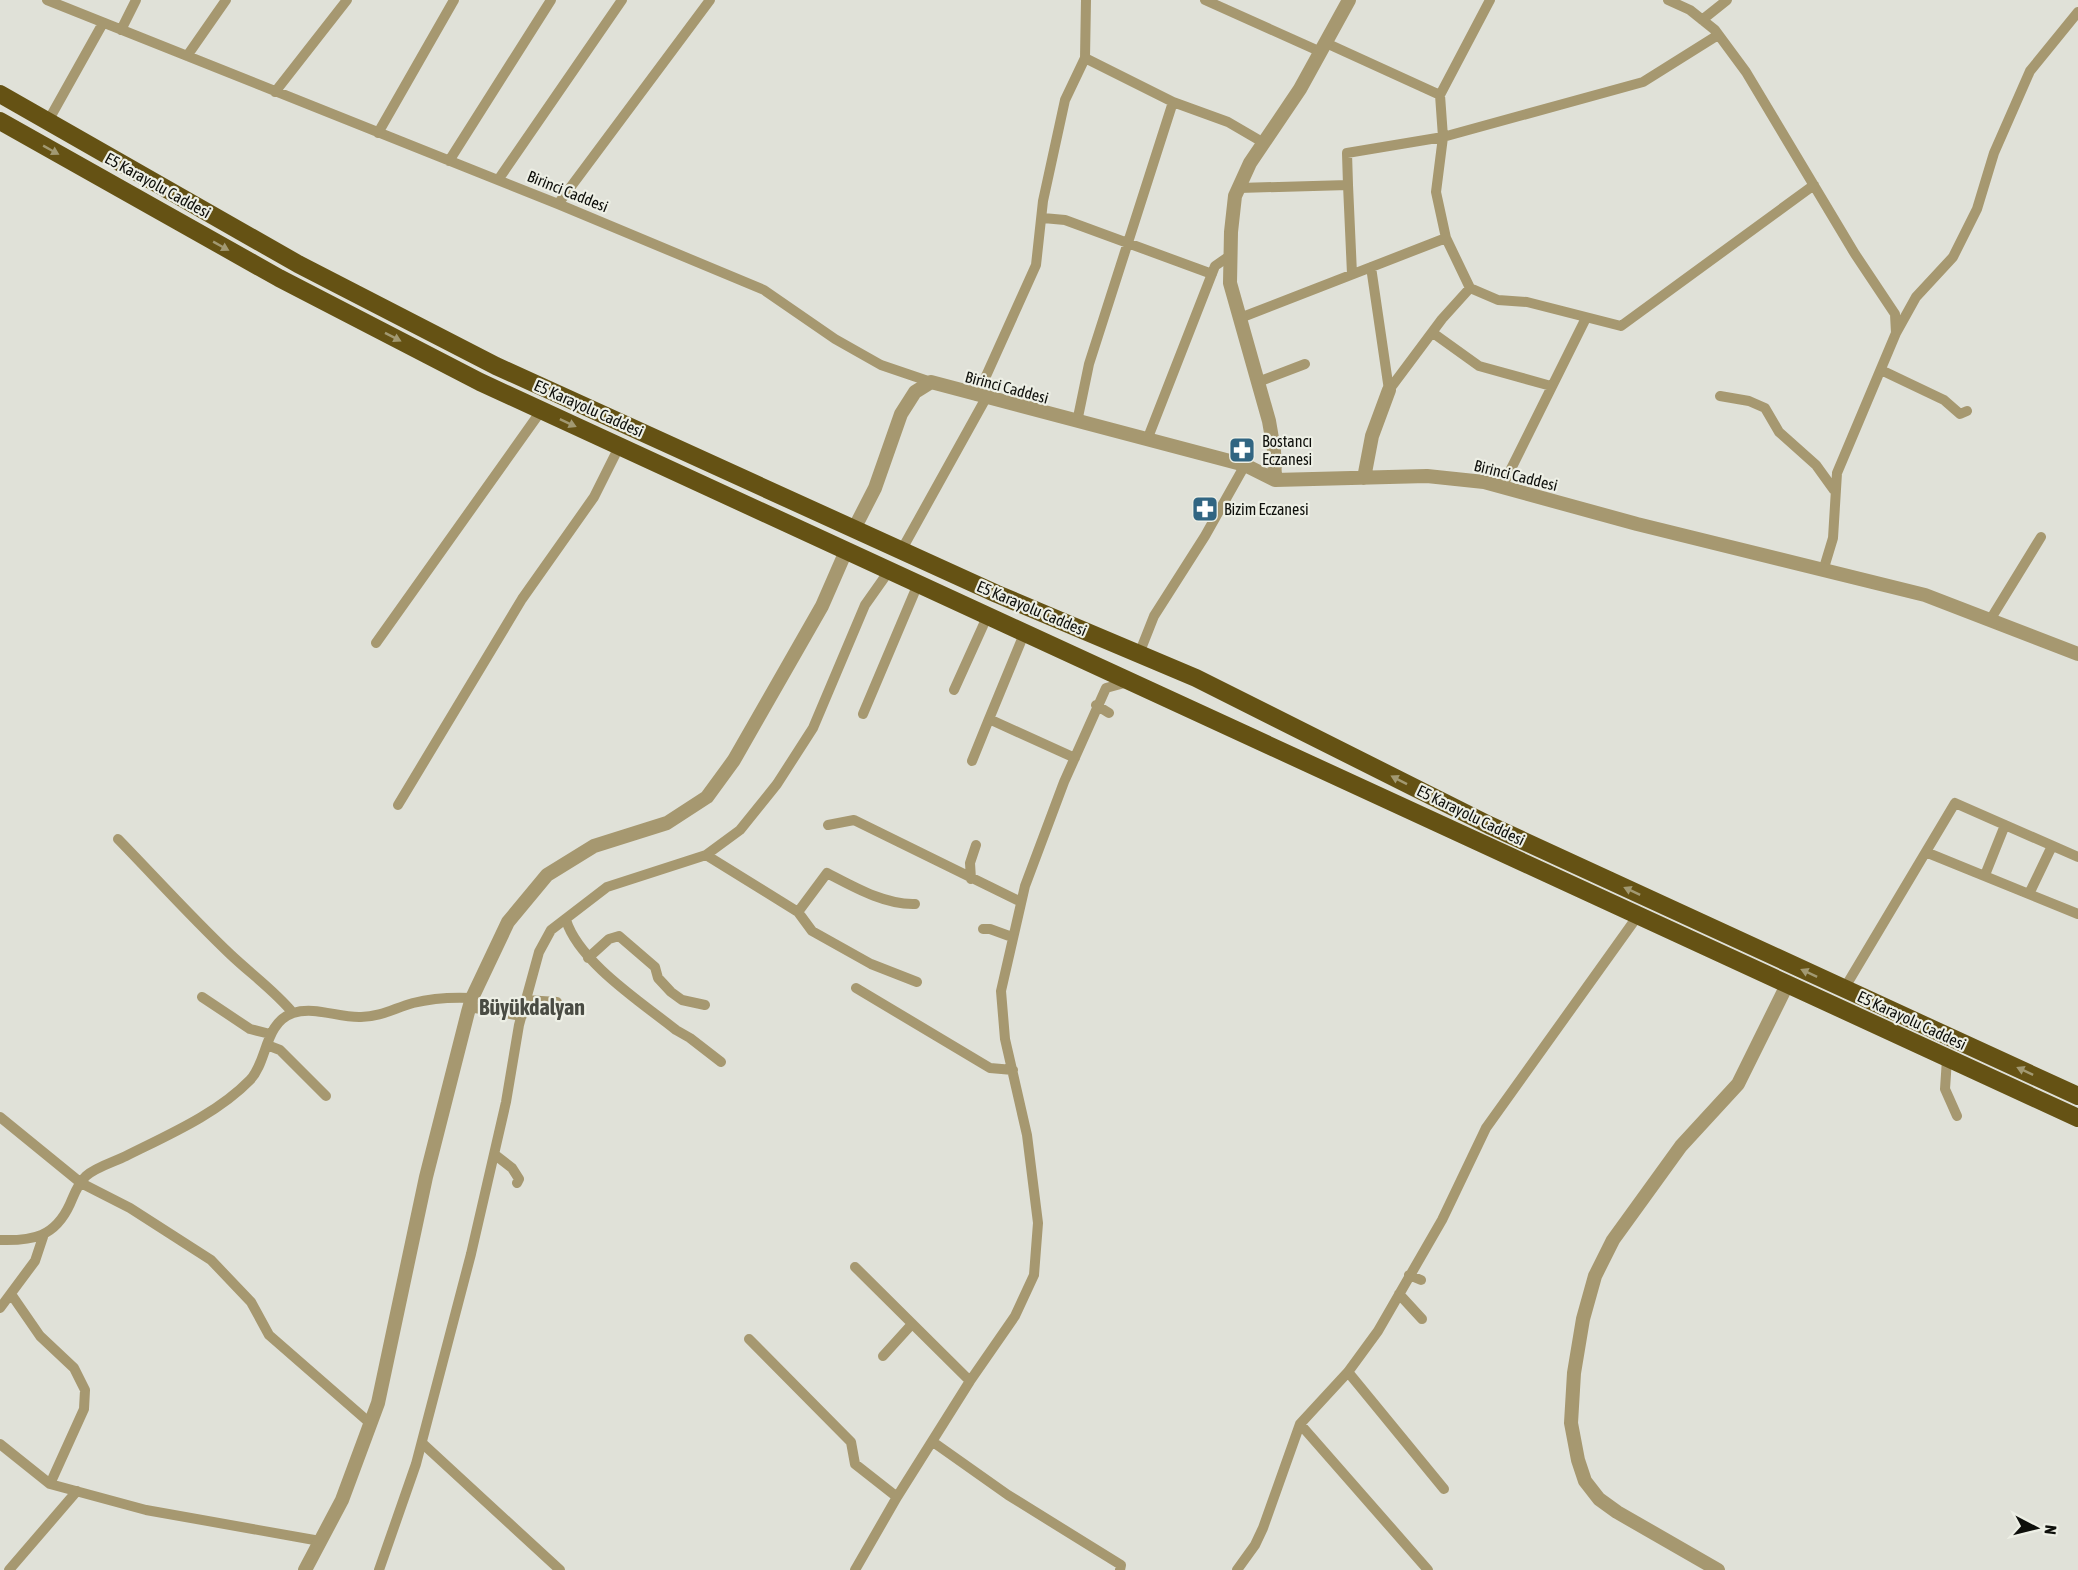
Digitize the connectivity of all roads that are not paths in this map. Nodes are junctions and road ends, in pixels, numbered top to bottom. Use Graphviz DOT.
graph roads {
  1 [pos="47,0"];
  2 [pos="136,0"];
  3 [pos="226,0"];
  4 [pos="347,0"];
  5 [pos="454,0"];
  6 [pos="552,0"];
  7 [pos="622,0"];
  8 [pos="710,0"];
  9 [pos="1086,0"];
  10 [pos="1204,0"];
  11 [pos="1349,0"];
  12 [pos="1490,0"];
  13 [pos="1668,0"];
  14 [pos="1727,0"];
  15 [pos="2078,12"];
  16 [pos="1702,20"];
  17 [pos="103,22"];
  18 [pos="121,30"];
  19 [pos="1718,35"];
  20 [pos="1324,47"];
  21 [pos="187,56"];
  22 [pos="1085,58"];
  23 [pos="275,92"];
  24 [pos="0,94"];
  25 [pos="1440,95"];
  26 [pos="1173,102"];
  27 [pos="0,121"];
  28 [pos="47,123"];
  29 [pos="378,133"];
  30 [pos="1443,137"];
  31 [pos="1263,143"];
  32 [pos="449,161"];
  33 [pos="498,180"];
  34 [pos="1348,185"];
  35 [pos="1814,185"];
  36 [pos="1239,188"];
  37 [pos="558,204"];
  38 [pos="1043,218"];
  39 [pos="1446,238"];
  40 [pos="1128,241"];
  41 [pos="1231,255"];
  42 [pos="1371,267"];
  43 [pos="1212,274"];
  44 [pos="1352,274"];
  45 [pos="1470,288"];
  46 [pos="1240,318"];
  47 [pos="1587,318"];
  48 [pos="1433,333"];
  49 [pos="1896,333"];
  50 [pos="1305,364"];
  51 [pos="1881,370"];
  52 [pos="931,382"];
  53 [pos="1258,382"];
  54 [pos="1551,386"];
  55 [pos="1389,390"];
  56 [pos="1720,396"];
  57 [pos="981,397"];
  58 [pos="541,411"];
  59 [pos="1967,411"];
  60 [pos="1077,422"];
  61 [pos="1147,440"];
  62 [pos="619,447"];
  63 [pos="1245,465"];
  64 [pos="1364,478"];
  65 [pos="1275,480"];
  66 [pos="1502,487"];
  67 [pos="1834,490"];
  68 [pos="855,529"];
  69 [pos="2041,537"];
  70 [pos="901,550"];
  71 [pos="846,551"];
  72 [pos="889,571"];
  73 [pos="1823,571"];
  74 [pos="918,584"];
  75 [pos="987,617"];
  76 [pos="1990,620"];
  77 [pos="1024,634"];
  78 [pos="376,643"];
  79 [pos="1120,645"];
  80 [pos="2078,654"];
  81 [pos="1145,656"];
  82 [pos="1107,672"];
  83 [pos="1133,684"];
  84 [pos="954,690"];
  85 [pos="1096,705"];
  86 [pos="1109,713"];
  87 [pos="863,714"];
  88 [pos="989,719"];
  89 [pos="1075,758"];
  90 [pos="972,761"];
  91 [pos="398,805"];
  92 [pos="828,825"];
  93 [pos="2006,825"];
  94 [pos="118,839"];
  95 [pos="976,845"];
  96 [pos="2052,846"];
  97 [pos="1928,853"];
  98 [pos="706,855"];
  99 [pos="2078,857"];
  100 [pos="1985,875"];
  101 [pos="971,879"];
  102 [pos="2029,894"];
  103 [pos="1021,902"];
  104 [pos="915,904"];
  105 [pos="798,912"];
  106 [pos="2078,914"];
  107 [pos="1637,917"];
  108 [pos="566,920"];
  109 [pos="983,929"];
  110 [pos="1011,937"];
  111 [pos="588,957"];
  112 [pos="917,982"];
  113 [pos="1786,985"];
  114 [pos="856,988"];
  115 [pos="1844,989"];
  116 [pos="201,997"];
  117 [pos="526,1000"];
  118 [pos="470,1002"];
  119 [pos="557,1002"];
  120 [pos="705,1005"];
  121 [pos="293,1013"];
  122 [pos="522,1016"];
  123 [pos="269,1040"];
  124 [pos="1947,1059"];
  125 [pos="721,1062"];
  126 [pos="1012,1070"];
  127 [pos="2078,1095"];
  128 [pos="326,1096"];
  129 [pos="1957,1116"];
  130 [pos="0,1117"];
  131 [pos="2078,1118"];
  132 [pos="494,1154"];
  133 [pos="81,1183"];
  134 [pos="517,1183"];
  135 [pos="43,1237"];
  136 [pos="0,1240"];
  137 [pos="855,1267"];
  138 [pos="1409,1275"];
  139 [pos="1421,1280"];
  140 [pos="11,1294"];
  141 [pos="1399,1294"];
  142 [pos="0,1308"];
  143 [pos="1422,1319"];
  144 [pos="912,1324"];
  145 [pos="748,1339"];
  146 [pos="883,1356"];
  147 [pos="1348,1372"];
  148 [pos="970,1381"];
  149 [pos="371,1424"];
  150 [pos="1300,1424"];
  151 [pos="933,1442"];
  152 [pos="422,1443"];
  153 [pos="0,1444"];
  154 [pos="50,1484"];
  155 [pos="1444,1489"];
  156 [pos="77,1491"];
  157 [pos="897,1497"];
  158 [pos="320,1541"];
  159 [pos="9,1570"];
  160 [pos="305,1570"];
  161 [pos="379,1570"];
  162 [pos="560,1570"];
  163 [pos="855,1570"];
  164 [pos="1120,1570"];
  165 [pos="1237,1570"];
  166 [pos="1428,1570"];
  167 [pos="1718,1570"];
  1 -- 17 [label="street, Birinci Caddesi"];
  2 -- 18 [label="street"];
  3 -- 21 [label="street"];
  4 -- 23 [label="street"];
  5 -- 29 [label="street"];
  6 -- 32 [label="street"];
  7 -- 33 [label="street"];
  8 -- 37 [label="street"];
  9 -- 22 [label="street"];
  10 -- 20 [label="street"];
  11 -- 20 [label="street"];
  12 -- 25 [label="street"];
  13 -- 16 [label="street"];
  14 -- 16 [label="street"];
  15 -- 49 [label="street"];
  16 -- 19 [label="street"];
  17 -- 18 [label="street, Birinci Caddesi"];
  17 -- 28 [label="street"];
  18 -- 21 [label="street, Birinci Caddesi"];
  19 -- 30 [label="street"];
  19 -- 35 [label="street"];
  20 -- 25 [label="street"];
  20 -- 31 [label="street"];
  21 -- 23 [label="street, Birinci Caddesi"];
  22 -- 26 [label="street"];
  22 -- 38 [label="street"];
  23 -- 29 [label="street, Birinci Caddesi"];
  24 -- 28 [label="highway, E5 Karayolu Caddesi"];
  25 -- 30 [label="street"];
  26 -- 31 [label="street"];
  26 -- 40 [label="street"];
  27 -- 58 [label="highway, E5 Karayolu Caddesi, one-way"];
  28 -- 68 [label="highway, E5 Karayolu Caddesi"];
  29 -- 32 [label="street, Birinci Caddesi"];
  30 -- 34 [label="street"];
  30 -- 39 [label="street"];
  31 -- 36 [label="street"];
  32 -- 33 [label="street, Birinci Caddesi"];
  33 -- 37 [label="street, Birinci Caddesi"];
  34 -- 36 [label="street"];
  34 -- 44 [label="street"];
  35 -- 47 [label="street"];
  35 -- 49 [label="street"];
  36 -- 41 [label="street"];
  37 -- 52 [label="street, Birinci Caddesi"];
  38 -- 40 [label="street"];
  38 -- 57 [label="street"];
  39 -- 42 [label="street"];
  39 -- 45 [label="street"];
  40 -- 43 [label="street"];
  40 -- 60 [label="street"];
  41 -- 43 [label="street"];
  41 -- 46 [label="street"];
  42 -- 44 [label="street"];
  42 -- 55 [label="street"];
  43 -- 61 [label="street"];
  44 -- 46 [label="street"];
  45 -- 47 [label="street"];
  45 -- 48 [label="street"];
  46 -- 53 [label="street"];
  47 -- 54 [label="street"];
  48 -- 54 [label="street"];
  48 -- 55 [label="street"];
  49 -- 51 [label="street"];
  50 -- 53 [label="street"];
  51 -- 59 [label="street"];
  51 -- 67 [label="street"];
  52 -- 57 [label="street, Birinci Caddesi"];
  52 -- 68 [label="street"];
  53 -- 65 [label="street"];
  54 -- 66 [label="street"];
  55 -- 64 [label="street"];
  56 -- 67 [label="street"];
  57 -- 60 [label="street, Birinci Caddesi"];
  57 -- 70 [label="street"];
  58 -- 62 [label="highway, E5 Karayolu Caddesi, one-way"];
  58 -- 78 [label="street"];
  60 -- 61 [label="street, Birinci Caddesi"];
  61 -- 63 [label="street, Birinci Caddesi"];
  62 -- 71 [label="highway, E5 Karayolu Caddesi"];
  62 -- 91 [label="street"];
  63 -- 65 [label="street, Birinci Caddesi"];
  63 -- 81 [label="street"];
  64 -- 65 [label="street, Birinci Caddesi"];
  64 -- 66 [label="street, Birinci Caddesi"];
  66 -- 73 [label="street, Birinci Caddesi"];
  67 -- 73 [label="street"];
  68 -- 70 [label="highway, E5 Karayolu Caddesi"];
  69 -- 76 [label="street"];
  70 -- 79 [label="highway, E5 Karayolu Caddesi"];
  71 -- 72 [label="highway, E5 Karayolu Caddesi"];
  71 -- 118 [label="street"];
  72 -- 74 [label="highway, E5 Karayolu Caddesi"];
  72 -- 98 [label="street"];
  73 -- 76 [label="street, Birinci Caddesi"];
  74 -- 75 [label="highway, E5 Karayolu Caddesi"];
  74 -- 87 [label="street"];
  75 -- 77 [label="highway, E5 Karayolu Caddesi"];
  75 -- 84 [label="street"];
  76 -- 80 [label="street, Birinci Caddesi"];
  77 -- 82 [label="highway, E5 Karayolu Caddesi"];
  77 -- 88 [label="street"];
  79 -- 81 [label="highway, E5 Karayolu Caddesi"];
  79 -- 82 [label="highway"];
  81 -- 83 [label="highway"];
  115 -- 81 [label="highway, E5 Karayolu Caddesi, one-way"];
  82 -- 83 [label="highway, E5 Karayolu Caddesi"];
  83 -- 85 [label="street"];
  83 -- 107 [label="highway, E5 Karayolu Caddesi"];
  85 -- 86 [label="street"];
  85 -- 89 [label="street"];
  88 -- 89 [label="street"];
  88 -- 90 [label="street"];
  89 -- 103 [label="street"];
  92 -- 101 [label="street"];
  93 -- 96 [label="street"];
  93 -- 97 [label="street"];
  93 -- 100 [label="street"];
  94 -- 121 [label="street"];
  95 -- 101 [label="street"];
  96 -- 99 [label="street"];
  96 -- 102 [label="street"];
  97 -- 100 [label="street"];
  97 -- 115 [label="street"];
  98 -- 105 [label="street"];
  98 -- 108 [label="street"];
  100 -- 102 [label="street"];
  101 -- 103 [label="street"];
  102 -- 106 [label="street"];
  103 -- 110 [label="street"];
  104 -- 105 [label="street"];
  105 -- 112 [label="street"];
  107 -- 113 [label="highway, E5 Karayolu Caddesi"];
  107 -- 138 [label="street"];
  108 -- 111 [label="street"];
  108 -- 117 [label="street"];
  109 -- 110 [label="street"];
  110 -- 126 [label="street"];
  111 -- 120 [label="street"];
  111 -- 125 [label="street"];
  113 -- 124 [label="highway, E5 Karayolu Caddesi"];
  113 -- 167 [label="street"];
  114 -- 126 [label="street"];
  127 -- 115 [label="highway, E5 Karayolu Caddesi, one-way"];
  116 -- 123 [label="street"];
  117 -- 119 [label="street"];
  117 -- 122 [label="street"];
  118 -- 121 [label="street"];
  118 -- 122 [label="street"];
  118 -- 149 [label="street"];
  121 -- 123 [label="street"];
  122 -- 132 [label="street"];
  123 -- 128 [label="street"];
  123 -- 133 [label="street"];
  124 -- 129 [label="street"];
  124 -- 131 [label="highway, E5 Karayolu Caddesi"];
  126 -- 148 [label="street"];
  130 -- 133 [label="street"];
  132 -- 134 [label="street"];
  132 -- 152 [label="street"];
  133 -- 135 [label="street"];
  133 -- 149 [label="street"];
  135 -- 136 [label="street"];
  135 -- 140 [label="street"];
  137 -- 144 [label="street"];
  138 -- 139 [label="street"];
  138 -- 141 [label="street"];
  140 -- 142 [label="street"];
  140 -- 154 [label="street"];
  141 -- 143 [label="street"];
  141 -- 147 [label="street"];
  144 -- 146 [label="street"];
  144 -- 148 [label="street"];
  145 -- 157 [label="street"];
  147 -- 150 [label="street"];
  147 -- 155 [label="street"];
  148 -- 151 [label="street"];
  149 -- 158 [label="street"];
  150 -- 165 [label="street"];
  150 -- 166 [label="street"];
  151 -- 157 [label="street"];
  151 -- 164 [label="street"];
  152 -- 161 [label="street"];
  152 -- 162 [label="street"];
  153 -- 154 [label="street"];
  154 -- 156 [label="street"];
  156 -- 158 [label="street"];
  156 -- 159 [label="street"];
  157 -- 163 [label="street"];
  158 -- 160 [label="street"];
}
